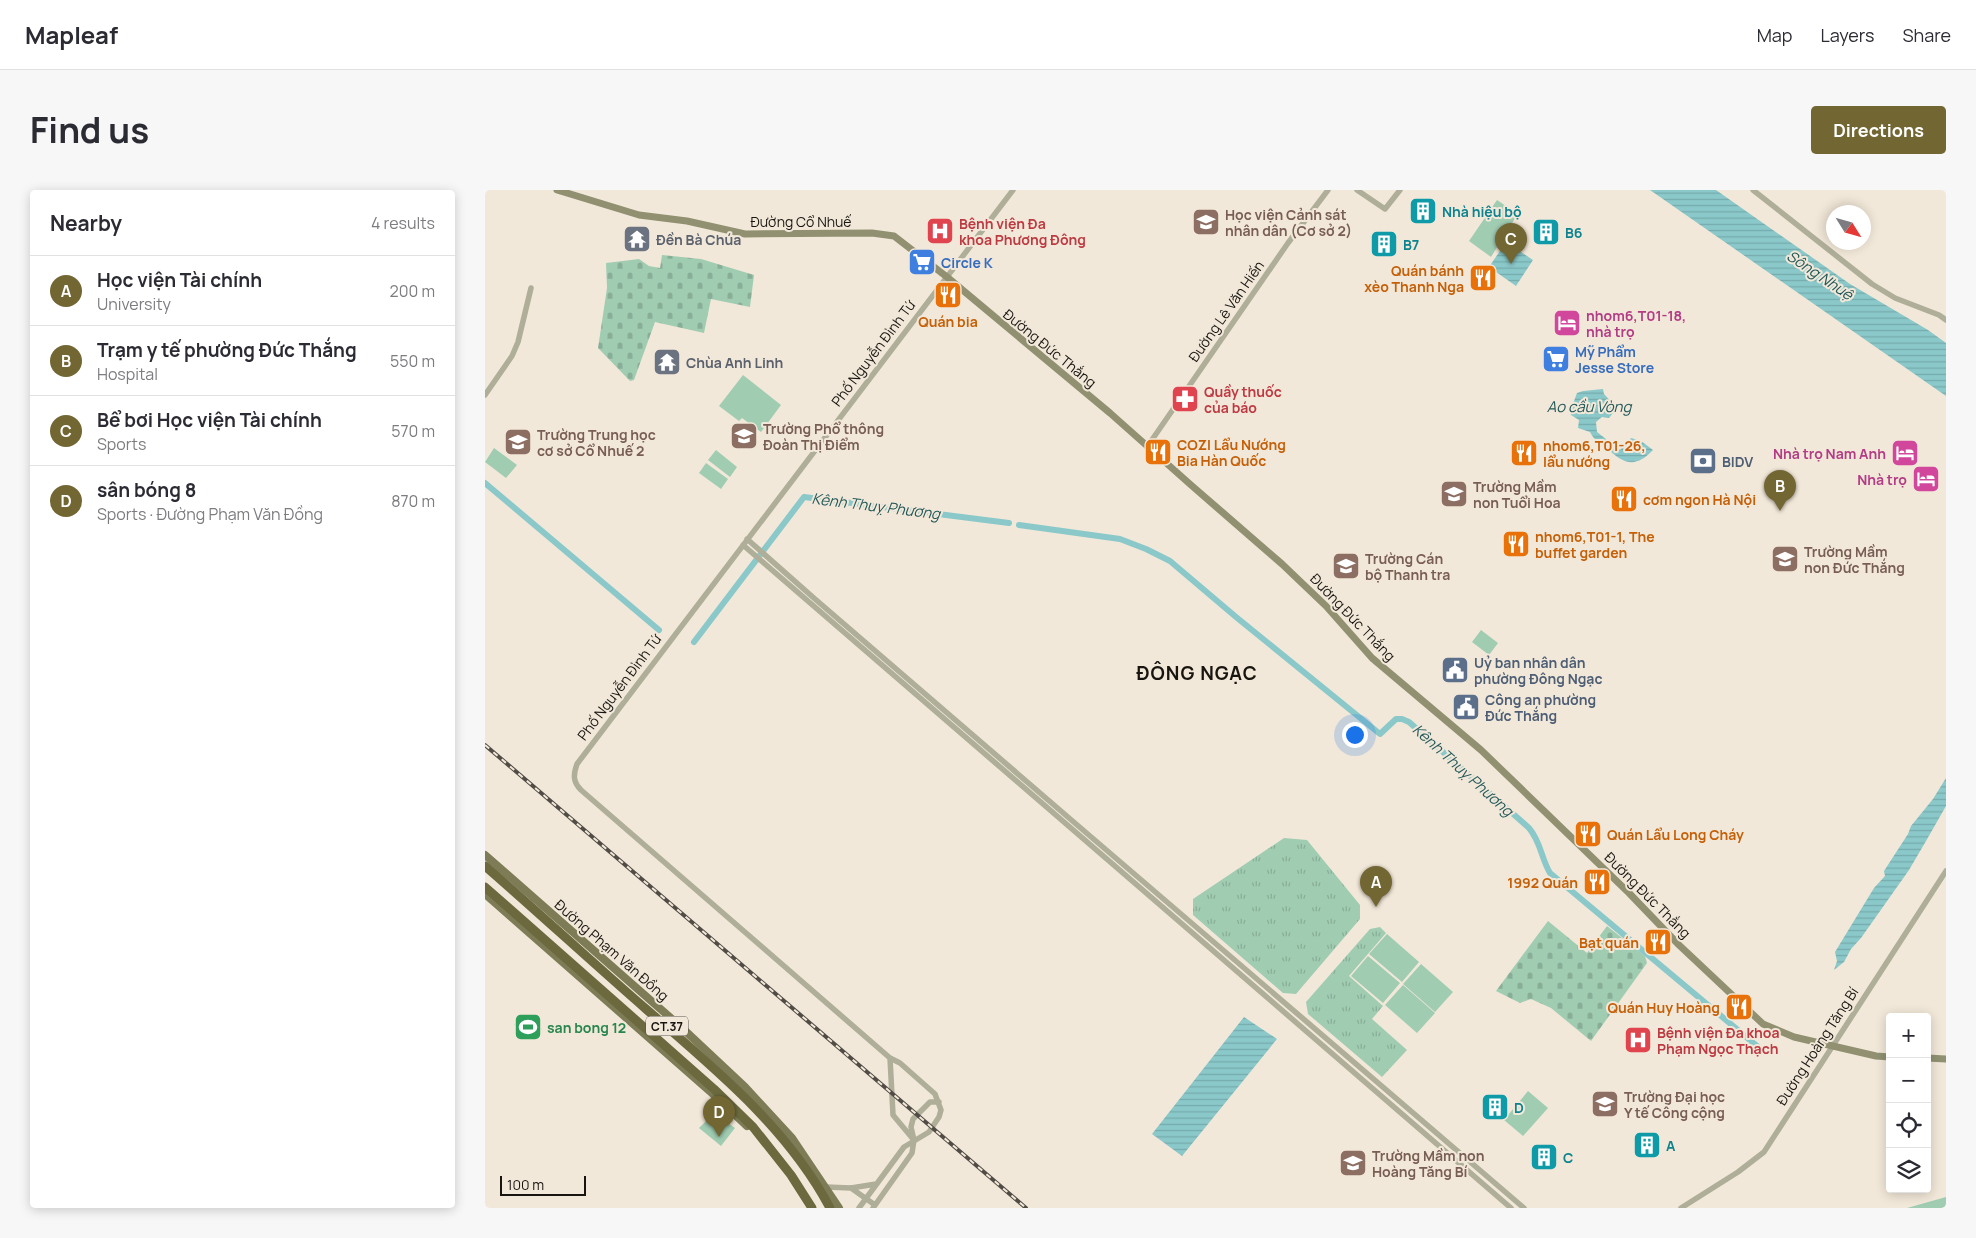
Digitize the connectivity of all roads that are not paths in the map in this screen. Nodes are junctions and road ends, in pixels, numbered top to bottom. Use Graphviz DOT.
graph roads {
  1 [pos="557,190"];
  2 [pos="1013,190"];
  3 [pos="1328,190"];
  4 [pos="1357,190"];
  5 [pos="1400,190"];
  6 [pos="1753,190"];
  7 [pos="947,277"];
  8 [pos="531,288"];
  9 [pos="1946,320"];
  10 [pos="485,396"];
  11 [pos="1147,447"];
  12 [pos="747,539"];
  13 [pos="743,545"];
  14 [pos="485,855"];
  15 [pos="485,864"];
  16 [pos="1946,871"];
  17 [pos="485,888"];
  18 [pos="485,894"];
  19 [pos="1831,1046"];
  20 [pos="1886,1056"];
  21 [pos="890,1058"];
  22 [pos="1931,1058"];
  23 [pos="1946,1059"];
  24 [pos="939,1102"];
  25 [pos="747,1126"];
  26 [pos="914,1140"];
  27 [pos="801,1153"];
  28 [pos="876,1184"];
  29 [pos="826,1187"];
  30 [pos="851,1188"];
  31 [pos="866,1198"];
  32 [pos="830,1207"];
  33 [pos="874,1207"];
  34 [pos="811,1208"];
  35 [pos="839,1208"];
  36 [pos="859,1208"];
  37 [pos="1511,1208"];
  38 [pos="1524,1208"];
  39 [pos="1681,1208"];
  1 -- 7 [label="main road, Đường Cổ Nhuế"];
  2 -- 7 [label="street, Phố Nguyễn Đình Tứ"];
  3 -- 11 [label="street, Đường Lê Văn Hiến"];
  4 -- 5 [label="street"];
  6 -- 9 [label="street"];
  7 -- 11 [label="main road, Đường Đức Thắng"];
  7 -- 12 [label="street, Phố Nguyễn Đình Tứ"];
  8 -- 10 [label="street"];
  11 -- 19 [label="main road, Đường Đức Thắng"];
  12 -- 13 [label="street, Phố Nguyễn Đình Tứ"];
  12 -- 38 [label="street"];
  13 -- 21 [label="street, Phố Nguyễn Đình Tứ"];
  13 -- 37 [label="street"];
  14 -- 27 [label="main road, Đường Phạm Văn Đồng"];
  15 -- 27 [label="main road, Đường Phạm Văn Đồng"];
  15 -- 32 [label="highway, CT.37"];
  16 -- 19 [label="street, Đường Hoàng Tăng Bí"];
  17 -- 25 [label="main road"];
  17 -- 34 [label="highway, CT.37"];
  18 -- 25 [label="main road"];
  19 -- 20 [label="main road, Đường Đức Thắng"];
  19 -- 39 [label="street, Đường Hoàng Tăng Bí"];
  21 -- 24 [label="street, Phố Nguyễn Đình Tứ"];
  21 -- 26 [label="street"];
  22 -- 23 [label="main road"];
  24 -- 26 [label="street"];
  24 -- 26 [label="street"];
  25 -- 34 [label="main road"];
  26 -- 28 [label="street"];
  26 -- 33 [label="street"];
  27 -- 29 [label="main road, Đường Phạm Văn Đồng"];
  28 -- 30 [label="street"];
  28 -- 31 [label="street"];
  29 -- 30 [label="street"];
  29 -- 35 [label="main road, Đường Phạm Văn Đồng"];
  30 -- 31 [label="street"];
  31 -- 33 [label="street"];
  31 -- 36 [label="street"];
}
